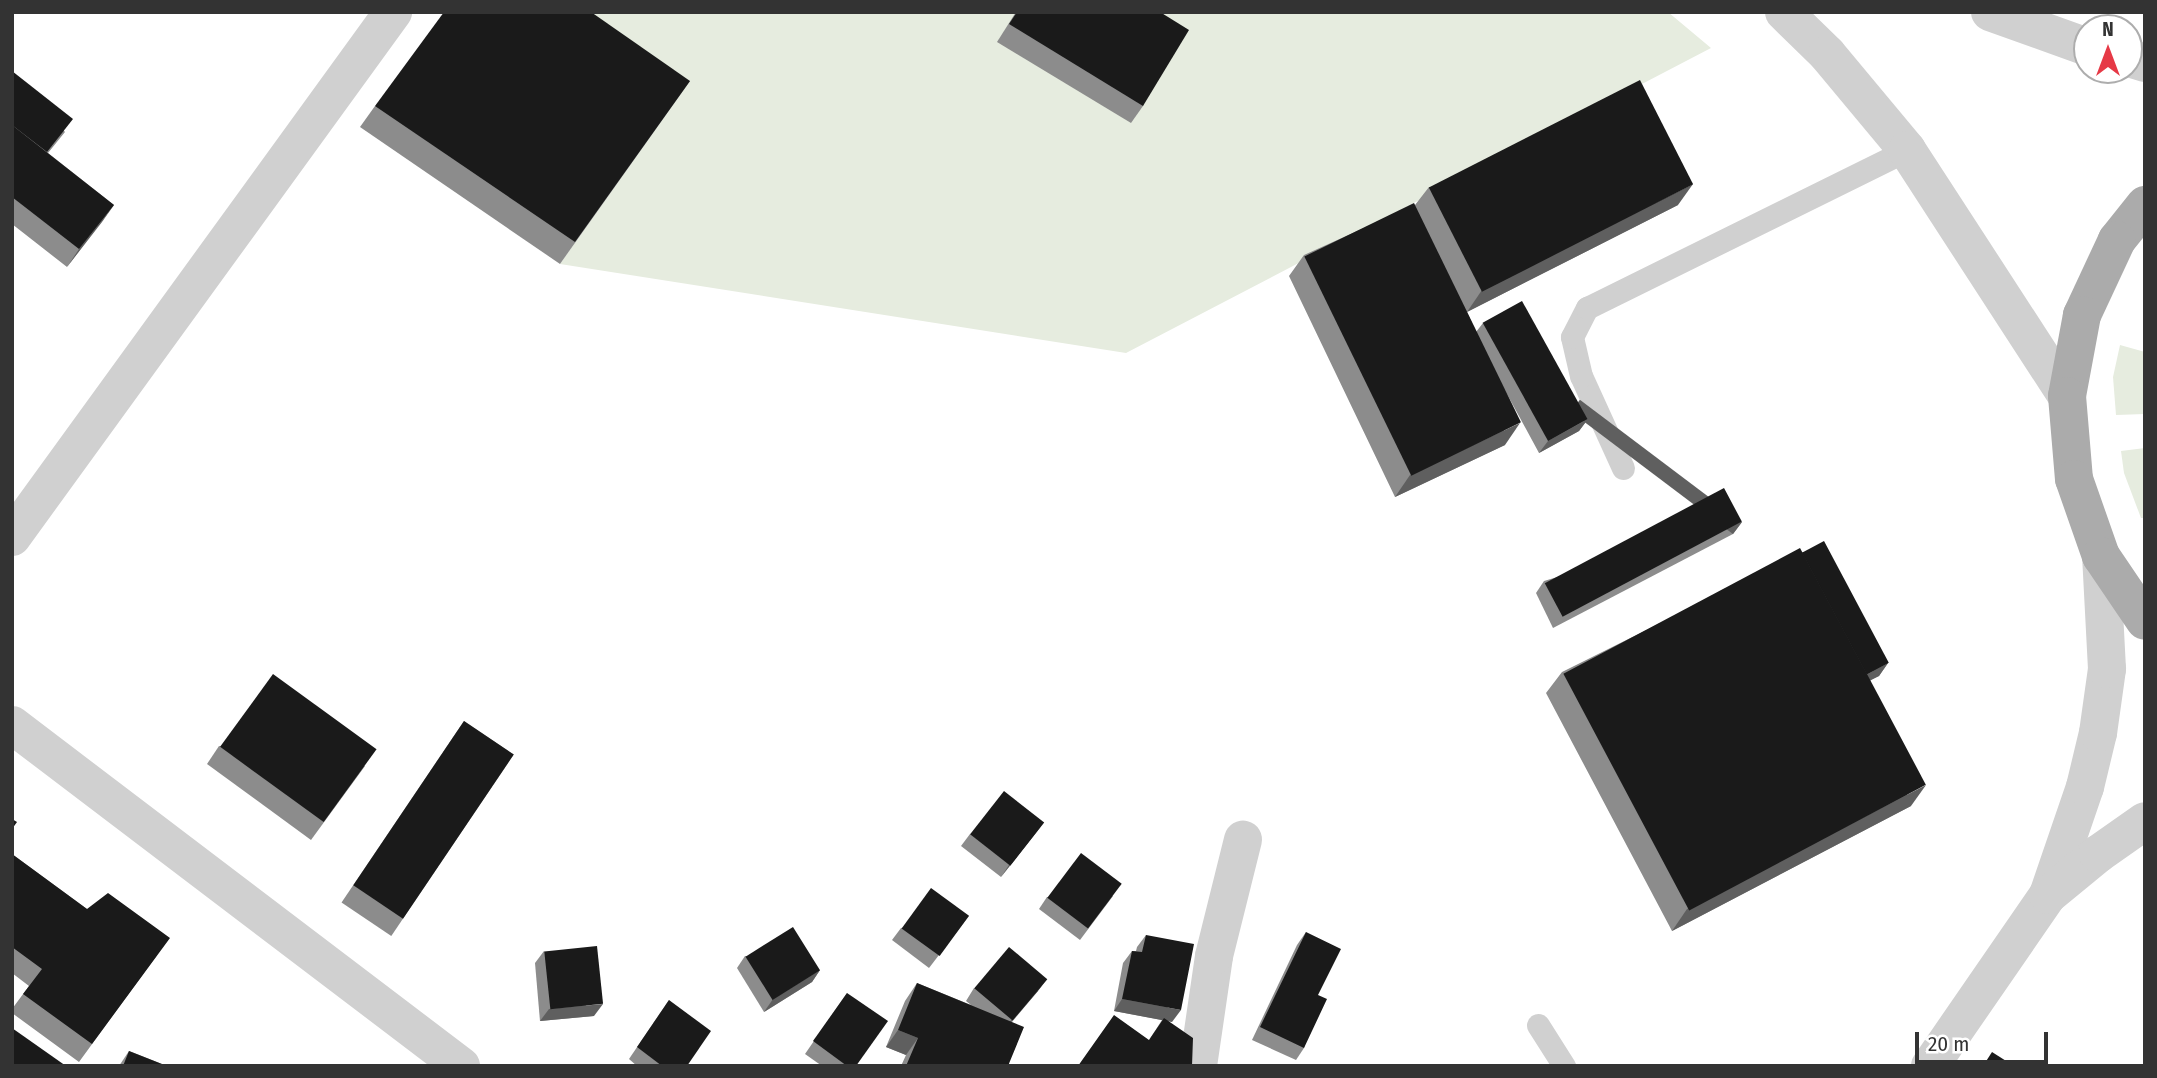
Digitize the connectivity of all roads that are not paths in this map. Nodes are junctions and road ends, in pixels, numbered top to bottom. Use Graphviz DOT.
graph roads {
  1 [pos="393,12"];
  2 [pos="1784,12"];
  3 [pos="1990,12"];
  4 [pos="2073,42"];
  5 [pos="1907,150"];
  6 [pos="2145,205"];
  7 [pos="2067,396"];
  8 [pos="1623,468"];
  9 [pos="12,537"];
  10 [pos="2101,556"];
  11 [pos="2145,621"];
  12 [pos="12,725"];
  13 [pos="2145,821"];
  14 [pos="1243,840"];
  15 [pos="2048,895"];
  16 [pos="1538,1025"];
  17 [pos="461,1066"];
  18 [pos="1198,1066"];
  19 [pos="1564,1066"];
  20 [pos="1930,1066"];
  1 -- 9 [label="street"];
  2 -- 5 [label="street"];
  3 -- 4 [label="street"];
  5 -- 7 [label="street"];
  5 -- 8 [label="lane"];
  6 -- 7 [label="main road"];
  7 -- 10 [label="main road"];
  10 -- 11 [label="main road"];
  10 -- 15 [label="street"];
  12 -- 17 [label="street"];
  13 -- 15 [label="street"];
  14 -- 18 [label="street"];
  15 -- 20 [label="street"];
  16 -- 19 [label="lane"];
}
